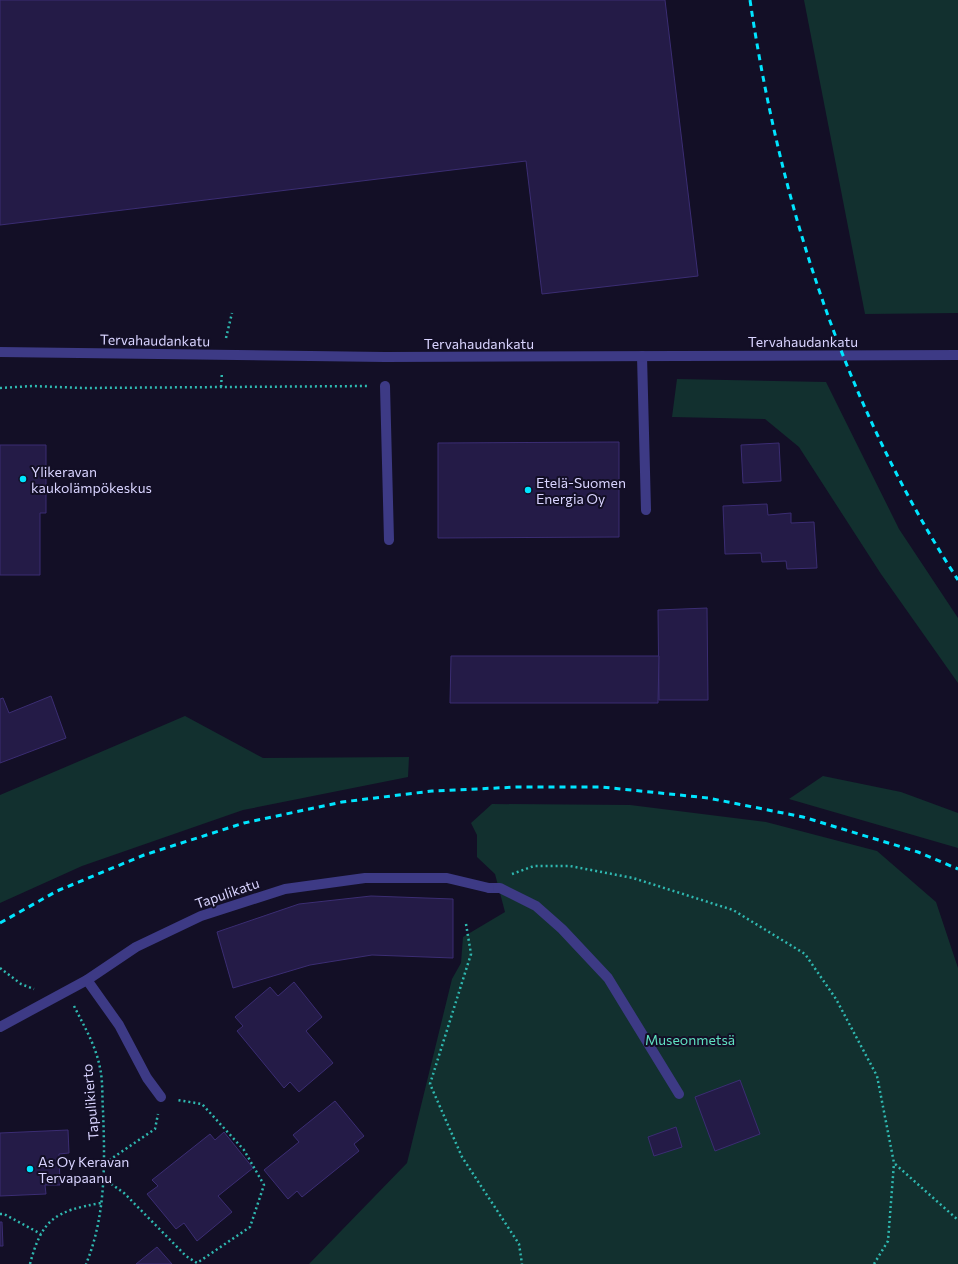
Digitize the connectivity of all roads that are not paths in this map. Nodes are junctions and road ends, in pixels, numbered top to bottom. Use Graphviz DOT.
graph roads {
  1 [pos="0,352"];
  2 [pos="958,355"];
  3 [pos="642,356"];
  4 [pos="385,386"];
  5 [pos="646,510"];
  6 [pos="390,540"];
  7 [pos="87,980"];
  8 [pos="0,1027"];
  9 [pos="679,1094"];
  10 [pos="161,1097"];
  1 -- 3 [label="street, Tervahaudankatu"];
  2 -- 3 [label="street, Tervahaudankatu"];
  3 -- 5 [label="street"];
  4 -- 6 [label="street"];
  7 -- 8 [label="street, Tapulikatu"];
  7 -- 9 [label="street, Tapulikatu"];
  7 -- 10 [label="street"];
}
